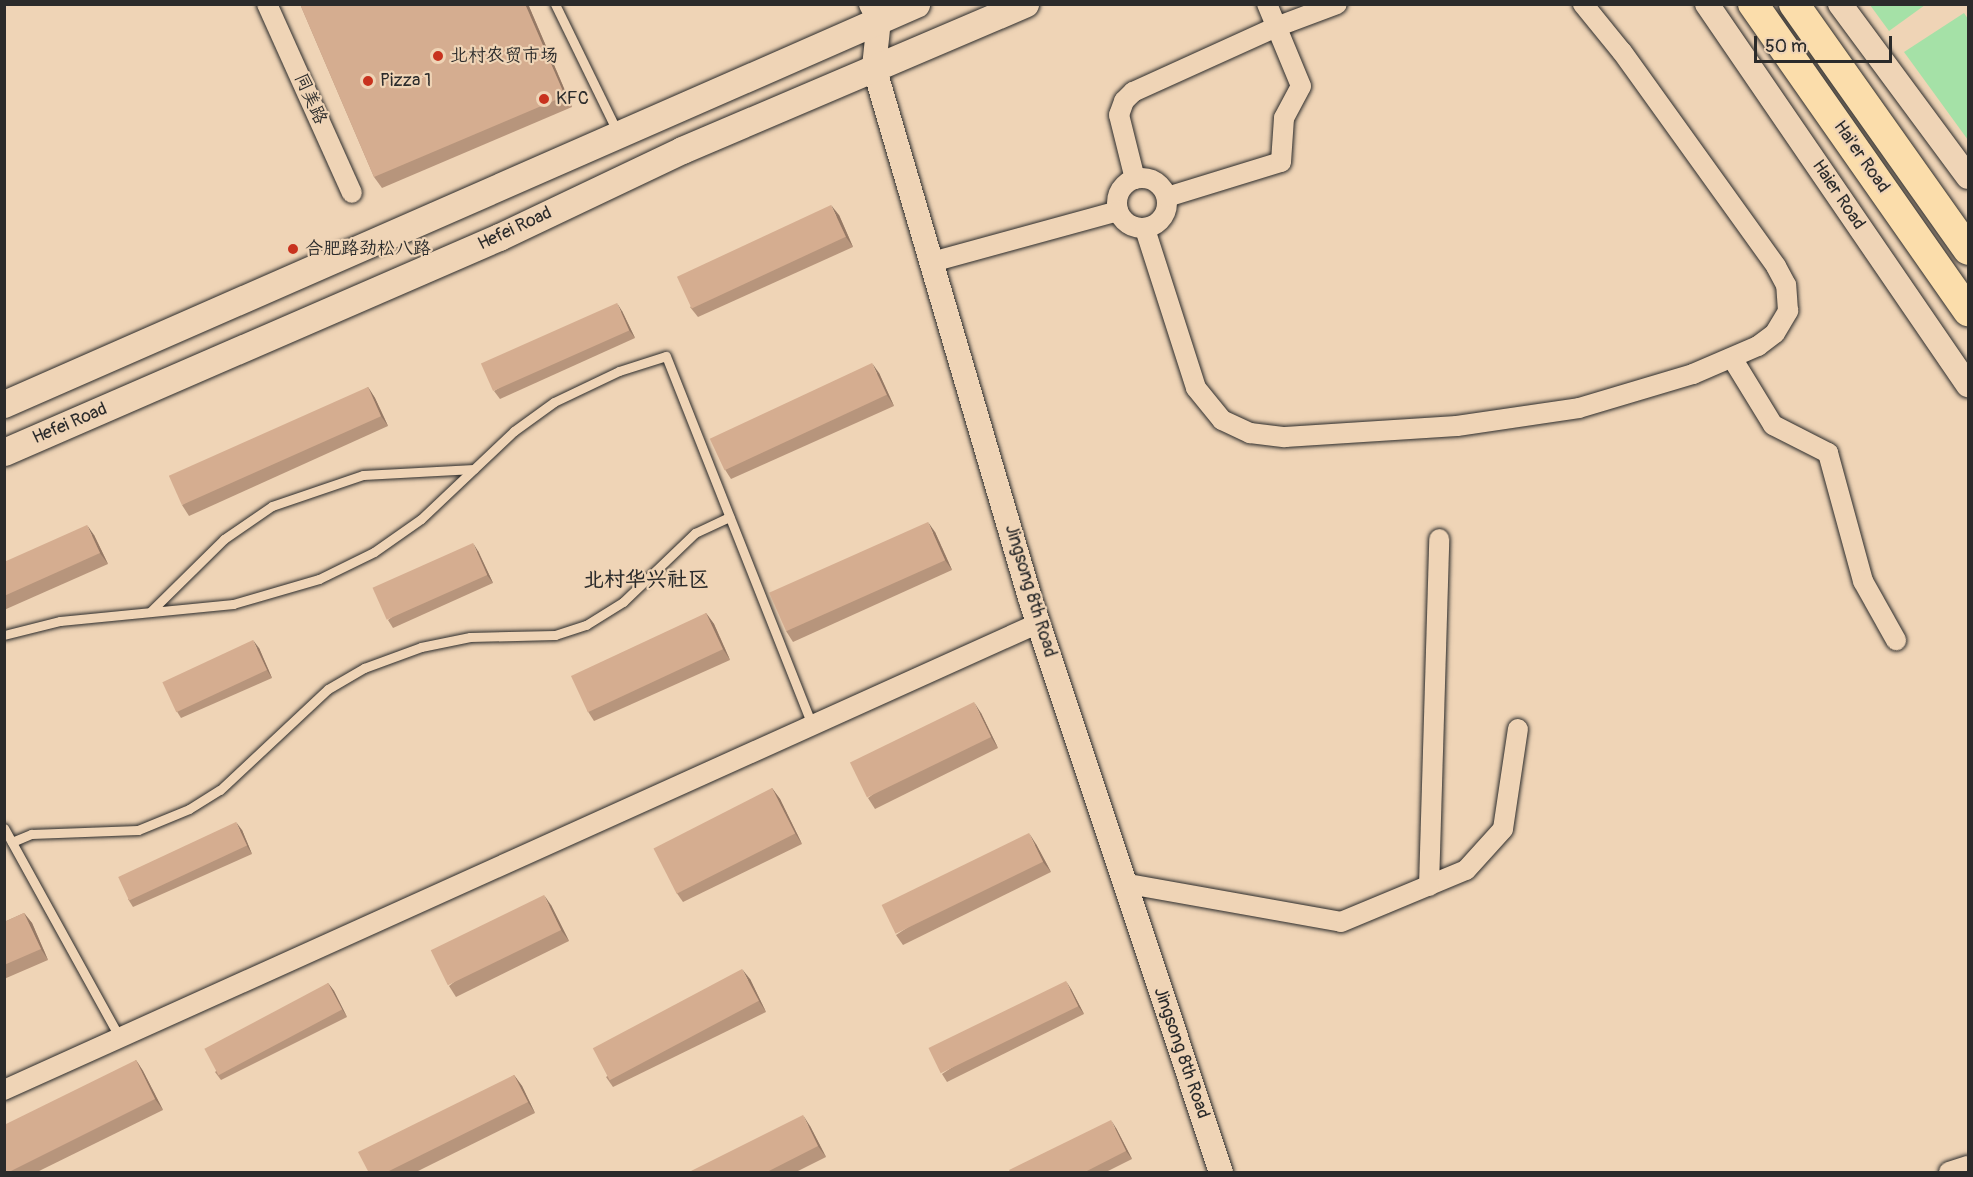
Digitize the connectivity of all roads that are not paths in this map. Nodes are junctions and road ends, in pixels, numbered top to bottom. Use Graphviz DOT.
graph roads {
  1 [pos="267,4"];
  2 [pos="555,4"];
  3 [pos="916,4"];
  4 [pos="1025,4"];
  5 [pos="1267,4"];
  6 [pos="1337,4"];
  7 [pos="1582,4"];
  8 [pos="1707,4"];
  9 [pos="1753,4"];
  10 [pos="1794,4"];
  11 [pos="1840,4"];
  12 [pos="875,12"];
  13 [pos="1276,27"];
  14 [pos="874,67"];
  15 [pos="619,135"];
  16 [pos="1968,177"];
  17 [pos="1135,179"];
  18 [pos="352,193"];
  19 [pos="1167,197"];
  20 [pos="1118,211"];
  21 [pos="1145,229"];
  22 [pos="1968,250"];
  23 [pos="932,262"];
  24 [pos="1968,311"];
  25 [pos="1732,358"];
  26 [pos="1968,385"];
  27 [pos="4,404"];
  28 [pos="4,452"];
  29 [pos="474,469"];
  30 [pos="730,517"];
  31 [pos="1439,539"];
  32 [pos="150,612"];
  33 [pos="1039,622"];
  34 [pos="4,635"];
  35 [pos="1896,640"];
  36 [pos="812,725"];
  37 [pos="1518,729"];
  38 [pos="4,828"];
  39 [pos="12,842"];
  40 [pos="1123,882"];
  41 [pos="1429,886"];
  42 [pos="120,1038"];
  43 [pos="4,1090"];
  44 [pos="1968,1166"];
  45 [pos="1216,1171"];
  46 [pos="1949,1173"];
  1 -- 18 [label="street, 同美路"];
  2 -- 15 [label="lane"];
  3 -- 12 [label="main road"];
  4 -- 14 [label="main road, Hefei Road"];
  5 -- 13 [label="street"];
  6 -- 13 [label="street"];
  7 -- 25 [label="street"];
  8 -- 26 [label="street, Haier Road"];
  9 -- 24 [label="main road, Hai'er Road"];
  10 -- 22 [label="main road, Hai'er Road"];
  11 -- 16 [label="street"];
  12 -- 14 [label="street, Jingsong 8th Road"];
  12 -- 15 [label="main road"];
  13 -- 17 [label="street"];
  13 -- 19 [label="street"];
  14 -- 23 [label="street, Jingsong 8th Road"];
  14 -- 28 [label="main road, Hefei Road"];
  15 -- 27 [label="main road"];
  17 -- 19 [label="street"];
  17 -- 20 [label="street"];
  19 -- 21 [label="street"];
  20 -- 21 [label="street"];
  20 -- 23 [label="street"];
  21 -- 25 [label="street"];
  23 -- 33 [label="street, Jingsong 8th Road"];
  25 -- 35 [label="street"];
  29 -- 30 [label="lane"];
  29 -- 32 [label="lane"];
  29 -- 32 [label="lane"];
  30 -- 36 [label="lane"];
  30 -- 39 [label="lane"];
  31 -- 41 [label="street"];
  32 -- 34 [label="lane"];
  33 -- 36 [label="street"];
  33 -- 40 [label="street, Jingsong 8th Road"];
  36 -- 42 [label="street"];
  37 -- 41 [label="street"];
  38 -- 39 [label="lane"];
  39 -- 42 [label="lane"];
  40 -- 41 [label="street"];
  40 -- 45 [label="street, Jingsong 8th Road"];
  42 -- 43 [label="street"];
  44 -- 46 [label="street"];
}
